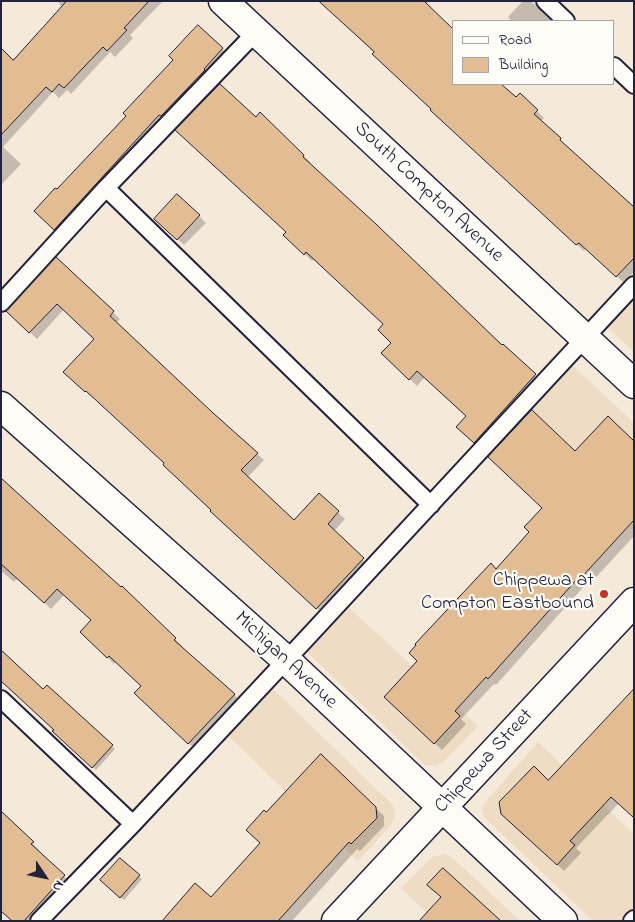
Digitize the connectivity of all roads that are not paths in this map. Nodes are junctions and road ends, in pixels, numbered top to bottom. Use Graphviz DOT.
graph roads {
  1 [pos="223,1"];
  2 [pos="545,1"];
  3 [pos="565,20"];
  4 [pos="256,32"];
  5 [pos="615,67"];
  6 [pos="634,85"];
  7 [pos="106,188"];
  8 [pos="634,285"];
  9 [pos="1,303"];
  10 [pos="583,338"];
  11 [pos="634,384"];
  12 [pos="1,406"];
  13 [pos="431,505"];
  14 [pos="634,602"];
  15 [pos="286,660"];
  16 [pos="1,699"];
  17 [pos="442,808"];
  18 [pos="133,824"];
  19 [pos="39,921"];
  20 [pos="336,921"];
  21 [pos="562,921"];
  1 -- 4 [label="street, South Compton Avenue"];
  2 -- 3 [label="lane"];
  4 -- 7 [label="lane"];
  4 -- 10 [label="street, South Compton Avenue"];
  5 -- 6 [label="lane"];
  7 -- 9 [label="lane"];
  7 -- 13 [label="lane"];
  8 -- 10 [label="lane"];
  10 -- 11 [label="street, South Compton Avenue"];
  10 -- 13 [label="lane"];
  12 -- 15 [label="street, Michigan Avenue"];
  13 -- 15 [label="lane"];
  14 -- 17 [label="street, Chippewa Street"];
  15 -- 17 [label="street, Michigan Avenue"];
  15 -- 18 [label="lane"];
  16 -- 18 [label="lane"];
  17 -- 20 [label="street, Chippewa Street"];
  17 -- 21 [label="street, Michigan Avenue"];
  18 -- 19 [label="lane"];
}
